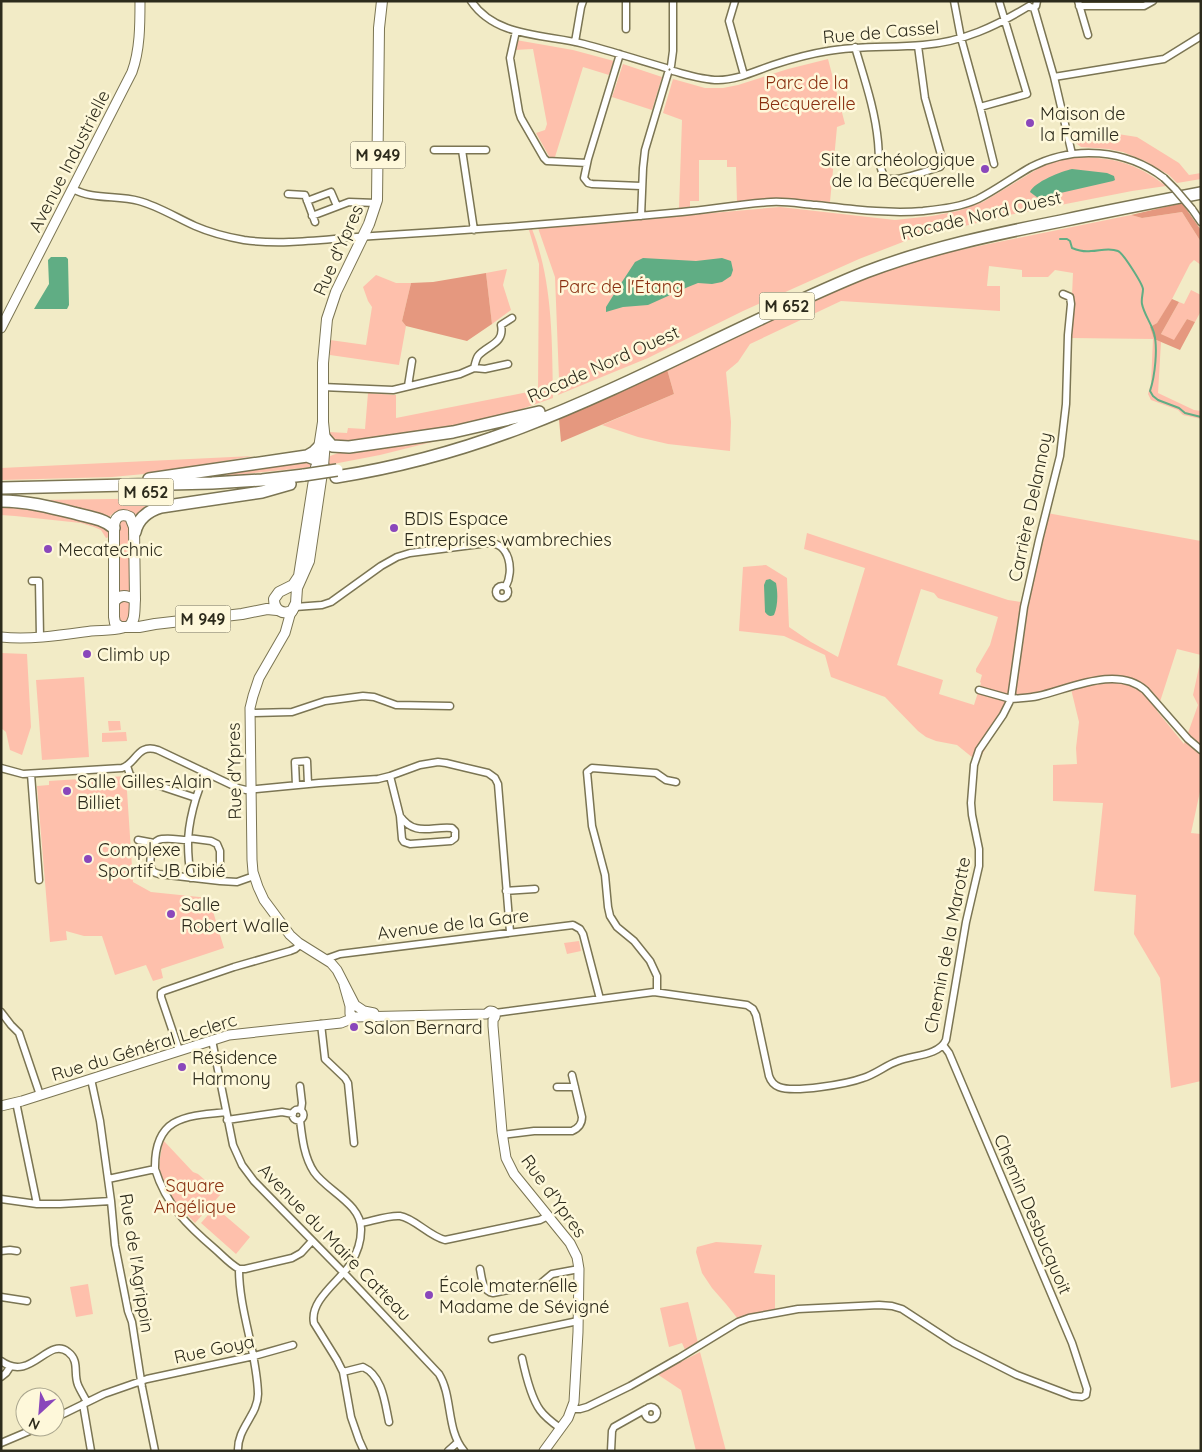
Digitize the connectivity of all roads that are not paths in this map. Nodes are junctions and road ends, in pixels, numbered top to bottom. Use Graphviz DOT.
graph roads {
  1 [pos="140,1"];
  2 [pos="382,1"];
  3 [pos="471,1"];
  4 [pos="583,1"];
  5 [pos="626,1"];
  6 [pos="673,1"];
  7 [pos="734,1"];
  8 [pos="954,1"];
  9 [pos="999,1"];
  10 [pos="1153,1"];
  11 [pos="1078,3"];
  12 [pos="1032,4"];
  13 [pos="1006,20"];
  14 [pos="626,29"];
  15 [pos="516,31"];
  16 [pos="1088,35"];
  17 [pos="1201,36"];
  18 [pos="961,38"];
  19 [pos="575,42"];
  20 [pos="918,46"];
  21 [pos="855,47"];
  22 [pos="620,54"];
  23 [pos="669,70"];
  24 [pos="744,76"];
  25 [pos="1054,76"];
  26 [pos="980,107"];
  27 [pos="434,150"];
  28 [pos="462,150"];
  29 [pos="486,150"];
  30 [pos="1072,154"];
  31 [pos="586,164"];
  32 [pos="994,164"];
  33 [pos="1201,185"];
  34 [pos="642,186"];
  35 [pos="73,189"];
  36 [pos="1201,193"];
  37 [pos="288,194"];
  38 [pos="307,201"];
  39 [pos="376,203"];
  40 [pos="337,206"];
  41 [pos="640,216"];
  42 [pos="1201,222"];
  43 [pos="474,230"];
  44 [pos="362,236"];
  45 [pos="1063,294"];
  46 [pos="512,318"];
  47 [pos="1,328"];
  48 [pos="412,361"];
  49 [pos="508,364"];
  50 [pos="474,368"];
  51 [pos="408,386"];
  52 [pos="322,387"];
  53 [pos="567,404"];
  54 [pos="542,413"];
  55 [pos="319,454"];
  56 [pos="304,479"];
  57 [pos="290,484"];
  58 [pos="85,487"];
  59 [pos="1,488"];
  60 [pos="1,496"];
  61 [pos="1,501"];
  62 [pos="114,528"];
  63 [pos="135,532"];
  64 [pos="32,581"];
  65 [pos="506,586"];
  66 [pos="280,593"];
  67 [pos="135,600"];
  68 [pos="114,602"];
  69 [pos="295,603"];
  70 [pos="278,610"];
  71 [pos="251,612"];
  72 [pos="134,616"];
  73 [pos="114,617"];
  74 [pos="155,624"];
  75 [pos="125,628"];
  76 [pos="102,630"];
  77 [pos="1,637"];
  78 [pos="40,637"];
  79 [pos="277,645"];
  80 [pos="978,690"];
  81 [pos="1011,699"];
  82 [pos="450,706"];
  83 [pos="250,713"];
  84 [pos="1201,750"];
  85 [pos="127,766"];
  86 [pos="1,768"];
  87 [pos="205,772"];
  88 [pos="31,774"];
  89 [pos="390,776"];
  90 [pos="676,782"];
  91 [pos="308,784"];
  92 [pos="296,785"];
  93 [pos="251,790"];
  94 [pos="196,798"];
  95 [pos="400,816"];
  96 [pos="187,839"];
  97 [pos="138,840"];
  98 [pos="154,843"];
  99 [pos="254,876"];
  100 [pos="191,878"];
  101 [pos="39,880"];
  102 [pos="220,881"];
  103 [pos="534,889"];
  104 [pos="506,891"];
  105 [pos="510,932"];
  106 [pos="301,944"];
  107 [pos="326,959"];
  108 [pos="657,992"];
  109 [pos="600,998"];
  110 [pos="1,1012"];
  111 [pos="355,1012"];
  112 [pos="491,1016"];
  113 [pos="325,1024"];
  114 [pos="212,1040"];
  115 [pos="943,1045"];
  116 [pos="179,1050"];
  117 [pos="572,1075"];
  118 [pos="91,1079"];
  119 [pos="300,1086"];
  120 [pos="575,1086"];
  121 [pos="557,1087"];
  122 [pos="40,1095"];
  123 [pos="16,1102"];
  124 [pos="1,1106"];
  125 [pos="301,1110"];
  126 [pos="226,1112"];
  127 [pos="293,1114"];
  128 [pos="227,1120"];
  129 [pos="300,1120"];
  130 [pos="502,1135"];
  131 [pos="354,1143"];
  132 [pos="155,1169"];
  133 [pos="108,1179"];
  134 [pos="1,1199"];
  135 [pos="111,1201"];
  136 [pos="37,1204"];
  137 [pos="548,1216"];
  138 [pos="361,1223"];
  139 [pos="312,1241"];
  140 [pos="1,1251"];
  141 [pos="17,1251"];
  142 [pos="239,1269"];
  143 [pos="480,1269"];
  144 [pos="579,1269"];
  145 [pos="344,1273"];
  146 [pos="1,1297"];
  147 [pos="26,1301"];
  148 [pos="578,1321"];
  149 [pos="492,1339"];
  150 [pos="293,1346"];
  151 [pos="254,1356"];
  152 [pos="522,1358"];
  153 [pos="1,1361"];
  154 [pos="10,1367"];
  155 [pos="343,1372"];
  156 [pos="1,1377"];
  157 [pos="141,1382"];
  158 [pos="85,1403"];
  159 [pos="572,1409"];
  160 [pos="646,1409"];
  161 [pos="65,1413"];
  162 [pos="389,1422"];
  163 [pos="560,1428"];
  164 [pos="15,1437"];
  165 [pos="458,1442"];
  166 [pos="1,1443"];
  167 [pos="546,1449"];
  168 [pos="91,1451"];
  169 [pos="155,1451"];
  170 [pos="238,1451"];
  171 [pos="364,1451"];
  172 [pos="448,1451"];
  173 [pos="464,1451"];
  174 [pos="611,1451"];
  1 -- 35 [label="main road, Avenue Industrielle"];
  2 -- 39 [label="main road, Rue d'Ypres / M 949"];
  3 -- 15 [label="street, Rue de Cassel"];
  4 -- 19 [label="street"];
  5 -- 14 [label="street"];
  6 -- 23 [label="street"];
  7 -- 24 [label="street"];
  8 -- 18 [label="street"];
  9 -- 13 [label="street"];
  10 -- 11 [label="street"];
  11 -- 16 [label="street"];
  12 -- 13 [label="street, Rue de Cassel"];
  12 -- 25 [label="street"];
  13 -- 18 [label="street, Rue de Cassel"];
  13 -- 26 [label="street"];
  15 -- 19 [label="street, Rue de Cassel"];
  15 -- 31 [label="street"];
  17 -- 25 [label="street"];
  18 -- 20 [label="street, Rue de Cassel"];
  18 -- 26 [label="street"];
  19 -- 22 [label="street, Rue de Cassel"];
  20 -- 21 [label="street, Rue de Cassel"];
  20 -- 21 [label="street"];
  21 -- 24 [label="street, Rue de Cassel"];
  22 -- 23 [label="street, Rue de Cassel"];
  22 -- 31 [label="street"];
  23 -- 24 [label="street, Rue de Cassel"];
  23 -- 34 [label="street"];
  25 -- 30 [label="street"];
  26 -- 32 [label="street"];
  27 -- 28 [label="street"];
  28 -- 29 [label="street"];
  28 -- 43 [label="street"];
  30 -- 41 [label="street"];
  30 -- 42 [label="street, bridge"];
  31 -- 34 [label="street"];
  33 -- 53 [label="highway, Rocade Nord Ouest / M 652"];
  34 -- 41 [label="street"];
  35 -- 44 [label="street"];
  35 -- 47 [label="main road, Avenue Industrielle"];
  36 -- 53 [label="highway, Rocade Nord Ouest / M 652"];
  37 -- 38 [label="street"];
  38 -- 40 [label="street"];
  38 -- 40 [label="street"];
  39 -- 40 [label="street"];
  39 -- 44 [label="main road, Rue d'Ypres / M 949"];
  41 -- 43 [label="street"];
  43 -- 44 [label="street"];
  44 -- 52 [label="main road, Rue d'Ypres / M 949"];
  45 -- 81 [label="street, Carrière Delannoy"];
  46 -- 50 [label="street"];
  48 -- 51 [label="street"];
  49 -- 50 [label="street"];
  50 -- 51 [label="street"];
  51 -- 52 [label="street"];
  52 -- 55 [label="main road, Rue d'Ypres / M 949"];
  53 -- 54 [label="highway, Rocade Nord Ouest / M 652"];
  54 -- 55 [label="highway"];
  54 -- 56 [label="highway, Rocade Nord Ouest / M 652"];
  55 -- 58 [label="highway"];
  55 -- 66 [label="main road, Rue d'Ypres / M 949"];
  55 -- 69 [label="main road, Rue d'Ypres / M 949"];
  56 -- 57 [label="highway, Rocade Nord Ouest / M 652"];
  56 -- 58 [label="highway, Rocade Nord Ouest / M 652"];
  57 -- 60 [label="highway, Rocade Nord Ouest / M 652"];
  57 -- 63 [label="highway"];
  58 -- 59 [label="highway, Rocade Nord Ouest / M 652"];
  61 -- 62 [label="highway"];
  62 -- 63 [label="main road"];
  62 -- 68 [label="main road"];
  63 -- 67 [label="main road"];
  64 -- 78 [label="street"];
  65 -- 69 [label="street"];
  66 -- 69 [label="main road"];
  66 -- 70 [label="main road"];
  66 -- 71 [label="main road, M 949"];
  67 -- 68 [label="main road"];
  67 -- 72 [label="main road"];
  68 -- 73 [label="main road"];
  69 -- 70 [label="main road"];
  69 -- 79 [label="main road, Rue d'Ypres / M 949"];
  70 -- 71 [label="main road, M 949"];
  70 -- 79 [label="main road, Rue d'Ypres / M 949"];
  71 -- 74 [label="main road, M 949"];
  72 -- 74 [label="main road, M 949"];
  72 -- 75 [label="main road"];
  73 -- 75 [label="main road"];
  73 -- 76 [label="main road"];
  74 -- 75 [label="main road, M 949"];
  75 -- 76 [label="main road"];
  76 -- 78 [label="main road"];
  77 -- 78 [label="main road"];
  79 -- 83 [label="main road, Rue d'Ypres / M 949"];
  80 -- 81 [label="street"];
  81 -- 84 [label="street"];
  81 -- 115 [label="street, Chemin de la Marotte"];
  82 -- 83 [label="street"];
  83 -- 93 [label="main road, Rue d'Ypres / M 949"];
  85 -- 87 [label="street"];
  85 -- 88 [label="street"];
  85 -- 94 [label="street"];
  86 -- 88 [label="street"];
  87 -- 93 [label="street"];
  87 -- 94 [label="street"];
  88 -- 101 [label="street"];
  89 -- 91 [label="street"];
  89 -- 95 [label="street"];
  89 -- 104 [label="street"];
  90 -- 108 [label="street"];
  91 -- 92 [label="street"];
  91 -- 92 [label="street"];
  92 -- 93 [label="street"];
  93 -- 99 [label="main road, Rue d'Ypres / M 949"];
  94 -- 96 [label="street"];
  95 -- 95 [label="street"];
  96 -- 98 [label="street"];
  96 -- 100 [label="street"];
  96 -- 102 [label="street"];
  97 -- 98 [label="street"];
  98 -- 100 [label="street"];
  99 -- 102 [label="street"];
  99 -- 106 [label="main road, Rue d'Ypres / M 949"];
  100 -- 102 [label="street"];
  103 -- 104 [label="street"];
  104 -- 105 [label="street"];
  105 -- 107 [label="street, Avenue de la Gare"];
  105 -- 109 [label="street, Avenue de la Gare"];
  106 -- 107 [label="main road, Rue d'Ypres / M 949"];
  106 -- 116 [label="street"];
  107 -- 111 [label="main road, Rue d'Ypres / M 949"];
  108 -- 109 [label="street, Chemin de la Marotte"];
  108 -- 115 [label="street, Chemin de la Marotte"];
  109 -- 112 [label="street, Chemin de la Marotte"];
  110 -- 122 [label="street"];
  111 -- 112 [label="main road"];
  111 -- 113 [label="main road, Rue du Général Leclerc"];
  112 -- 130 [label="main road, Rue d'Ypres"];
  113 -- 114 [label="main road, Rue du Général Leclerc"];
  113 -- 131 [label="street"];
  114 -- 116 [label="main road, Rue du Général Leclerc"];
  114 -- 126 [label="street, Avenue du Maire Catteau"];
  115 -- 159 [label="street, Chemin Desbucquoit"];
  116 -- 118 [label="main road, Rue du Général Leclerc"];
  117 -- 120 [label="street"];
  118 -- 122 [label="main road, Rue du Général Leclerc"];
  118 -- 133 [label="street, Rue de l'Agrippin"];
  119 -- 125 [label="street"];
  120 -- 121 [label="street"];
  120 -- 130 [label="street"];
  122 -- 123 [label="main road, Rue du Général Leclerc"];
  123 -- 124 [label="main road, Rue du Général Leclerc"];
  123 -- 136 [label="street"];
  125 -- 127 [label="street"];
  125 -- 129 [label="street"];
  126 -- 128 [label="street, Avenue du Maire Catteau"];
  126 -- 132 [label="street"];
  127 -- 128 [label="street"];
  127 -- 129 [label="street"];
  128 -- 139 [label="street, Avenue du Maire Catteau"];
  129 -- 138 [label="street"];
  130 -- 137 [label="main road, Rue d'Ypres"];
  132 -- 133 [label="street"];
  132 -- 142 [label="street"];
  133 -- 135 [label="street, Rue de l'Agrippin"];
  134 -- 136 [label="street"];
  135 -- 136 [label="street"];
  135 -- 157 [label="street, Rue de l'Agrippin"];
  137 -- 138 [label="street"];
  137 -- 144 [label="main road, Rue d'Ypres"];
  138 -- 145 [label="street"];
  139 -- 142 [label="street"];
  139 -- 145 [label="street, Avenue du Maire Catteau"];
  140 -- 141 [label="street"];
  142 -- 151 [label="street"];
  143 -- 144 [label="street"];
  144 -- 148 [label="main road, Rue d'Ypres"];
  145 -- 155 [label="street"];
  145 -- 165 [label="street, Avenue du Maire Catteau"];
  146 -- 147 [label="street"];
  148 -- 149 [label="street"];
  148 -- 159 [label="main road, Rue d'Ypres"];
  150 -- 151 [label="street, Rue Goya"];
  151 -- 157 [label="street, Rue Goya"];
  151 -- 170 [label="street"];
  152 -- 163 [label="street"];
  153 -- 154 [label="street"];
  154 -- 156 [label="street"];
  154 -- 158 [label="street"];
  155 -- 162 [label="street"];
  155 -- 171 [label="street"];
  157 -- 158 [label="street, Rue Goya"];
  157 -- 169 [label="street, Rue de l'Agrippin"];
  158 -- 161 [label="street, Rue Goya"];
  158 -- 168 [label="street"];
  159 -- 163 [label="main road, Rue d'Ypres"];
  160 -- 174 [label="street"];
  163 -- 167 [label="main road, Rue d'Ypres"];
  164 -- 166 [label="street"];
  165 -- 172 [label="street"];
  165 -- 173 [label="street, Avenue du Maire Catteau"];
}
